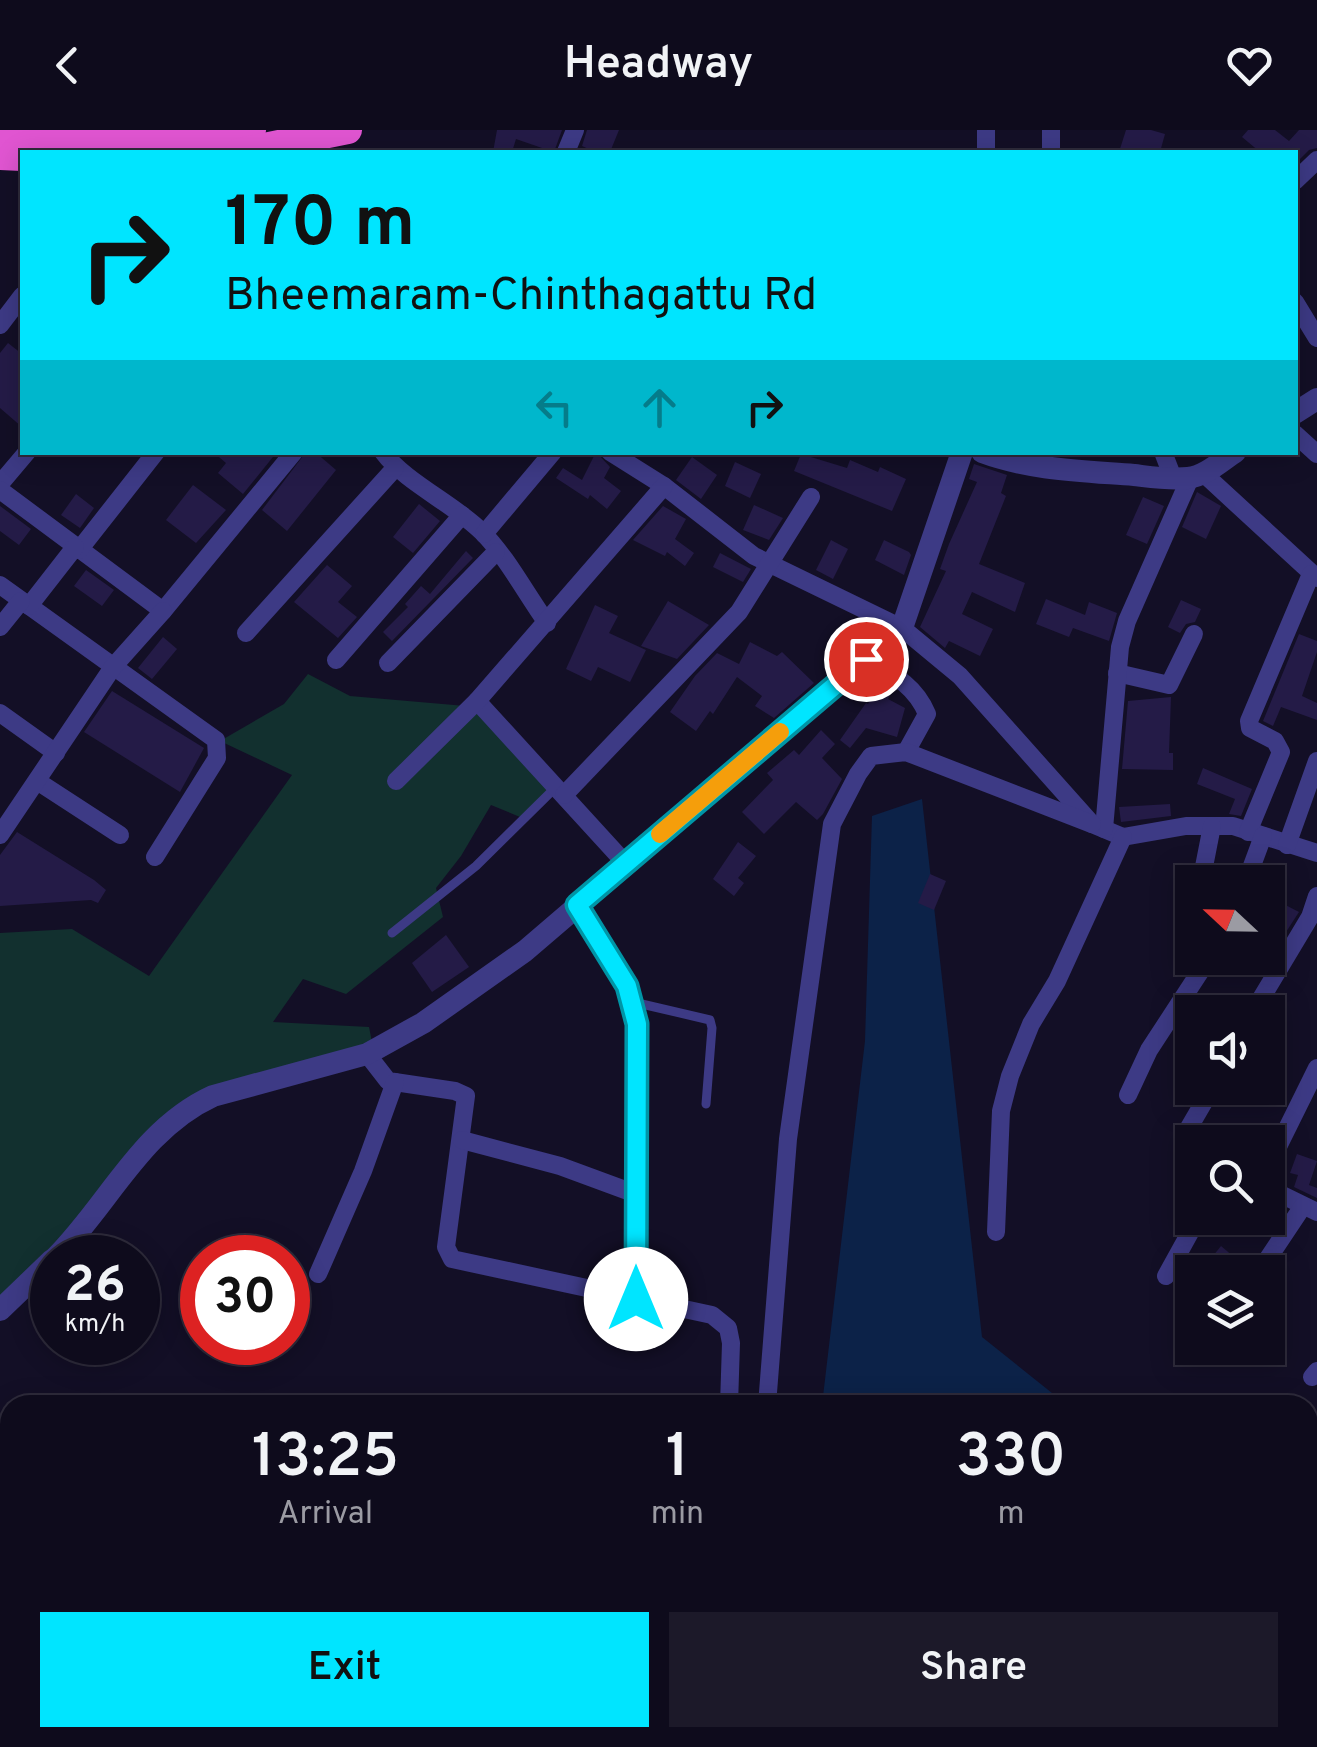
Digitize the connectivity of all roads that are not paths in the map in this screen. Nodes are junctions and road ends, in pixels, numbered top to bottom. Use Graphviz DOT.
graph roads {
  1 [pos="252,130"];
  2 [pos="348,130"];
  3 [pos="0,135"];
  4 [pos="169,146"];
  5 [pos="249,150"];
  6 [pos="1317,160"];
  7 [pos="1298,178"];
  8 [pos="20,299"];
  9 [pos="1298,307"];
  10 [pos="0,325"];
  11 [pos="1317,338"];
  12 [pos="1298,437"];
  13 [pos="1317,454"];
  14 [pos="25,455"];
  15 [pos="154,455"];
  16 [pos="292,455"];
  17 [pos="385,455"];
  18 [pos="550,455"];
  19 [pos="615,455"];
  20 [pos="961,455"];
  21 [pos="996,455"];
  22 [pos="1166,455"];
  23 [pos="1228,455"];
  24 [pos="395,468"];
  25 [pos="1188,477"];
  26 [pos="664,486"];
  27 [pos="0,487"];
  28 [pos="812,497"];
  29 [pos="462,516"];
  30 [pos="484,534"];
  31 [pos="77,549"];
  32 [pos="496,552"];
  33 [pos="769,564"];
  34 [pos="1314,577"];
  35 [pos="0,585"];
  36 [pos="25,603"];
  37 [pos="163,611"];
  38 [pos="547,623"];
  39 [pos="0,627"];
  40 [pos="902,628"];
  41 [pos="246,633"];
  42 [pos="1194,634"];
  43 [pos="866,659"];
  44 [pos="336,660"];
  45 [pos="388,663"];
  46 [pos="114,667"];
  47 [pos="1117,673"];
  48 [pos="477,700"];
  49 [pos="0,712"];
  50 [pos="906,752"];
  51 [pos="56,753"];
  52 [pos="1317,761"];
  53 [pos="36,781"];
  54 [pos="396,781"];
  55 [pos="560,791"];
  56 [pos="1212,826"];
  57 [pos="1098,827"];
  58 [pos="1256,834"];
  59 [pos="0,835"];
  60 [pos="120,835"];
  61 [pos="1123,836"];
  62 [pos="1287,844"];
  63 [pos="1317,853"];
  64 [pos="156,856"];
  65 [pos="626,864"];
  66 [pos="1204,865"];
  67 [pos="1250,865"];
  68 [pos="1317,896"];
  69 [pos="577,905"];
  70 [pos="392,933"];
  71 [pos="1198,975"];
  72 [pos="1263,995"];
  73 [pos="633,1002"];
  74 [pos="366,1054"];
  75 [pos="1317,1068"];
  76 [pos="395,1082"];
  77 [pos="1128,1094"];
  78 [pos="706,1104"];
  79 [pos="1285,1133"];
  80 [pos="462,1140"];
  81 [pos="636,1194"];
  82 [pos="1285,1196"];
  83 [pos="1310,1209"];
  84 [pos="996,1232"];
  85 [pos="74,1235"];
  86 [pos="1189,1235"];
  87 [pos="1273,1255"];
  88 [pos="318,1274"];
  89 [pos="1166,1276"];
  90 [pos="30,1282"];
  91 [pos="636,1299"];
  92 [pos="0,1310"];
  93 [pos="729,1395"];
  94 [pos="768,1395"];
  1 -- 4 [label="highway"];
  2 -- 5 [label="highway"];
  3 -- 4 [label="highway"];
  6 -- 7 [label="street"];
  8 -- 10 [label="street"];
  9 -- 11 [label="street"];
  12 -- 13 [label="street"];
  14 -- 27 [label="street"];
  15 -- 31 [label="street"];
  16 -- 37 [label="street"];
  17 -- 24 [label="street"];
  18 -- 30 [label="street"];
  19 -- 26 [label="street"];
  20 -- 40 [label="street"];
  21 -- 25 [label="street"];
  22 -- 25 [label="street"];
  23 -- 25 [label="street"];
  24 -- 29 [label="street"];
  24 -- 41 [label="street"];
  25 -- 34 [label="street"];
  25 -- 47 [label="street"];
  26 -- 33 [label="street"];
  26 -- 38 [label="street"];
  27 -- 31 [label="street"];
  28 -- 33 [label="street"];
  29 -- 30 [label="street"];
  29 -- 44 [label="street"];
  30 -- 32 [label="street"];
  31 -- 36 [label="street"];
  31 -- 37 [label="street"];
  32 -- 38 [label="street"];
  32 -- 45 [label="street"];
  33 -- 40 [label="street"];
  33 -- 55 [label="street"];
  34 -- 58 [label="street"];
  35 -- 36 [label="street"];
  36 -- 39 [label="street"];
  36 -- 46 [label="street"];
  37 -- 46 [label="street"];
  38 -- 48 [label="street"];
  40 -- 43 [label="street"];
  40 -- 57 [label="street"];
  42 -- 47 [label="street"];
  43 -- 50 [label="street"];
  43 -- 65 [label="street"];
  46 -- 51 [label="street"];
  46 -- 64 [label="street"];
  47 -- 57 [label="street"];
  48 -- 54 [label="street"];
  48 -- 55 [label="street"];
  49 -- 51 [label="street"];
  50 -- 57 [label="street"];
  50 -- 94 [label="street"];
  51 -- 53 [label="street"];
  52 -- 62 [label="street"];
  53 -- 59 [label="street"];
  53 -- 60 [label="street"];
  55 -- 65 [label="street"];
  55 -- 70 [label="lane"];
  56 -- 58 [label="street"];
  56 -- 61 [label="street"];
  56 -- 66 [label="street"];
  57 -- 61 [label="street"];
  58 -- 62 [label="street"];
  58 -- 67 [label="street"];
  61 -- 84 [label="street"];
  62 -- 63 [label="street"];
  65 -- 69 [label="street"];
  68 -- 72 [label="street"];
  69 -- 73 [label="street"];
  69 -- 74 [label="street"];
  71 -- 77 [label="street"];
  73 -- 78 [label="lane"];
  73 -- 81 [label="street"];
  74 -- 76 [label="street"];
  74 -- 85 [label="street"];
  75 -- 79 [label="street"];
  76 -- 80 [label="street"];
  76 -- 88 [label="street"];
  80 -- 81 [label="street"];
  80 -- 91 [label="street"];
  81 -- 91 [label="street"];
  82 -- 83 [label="street"];
  83 -- 87 [label="street"];
  86 -- 89 [label="street"];
  90 -- 92 [label="street"];
  91 -- 93 [label="street"];
}
